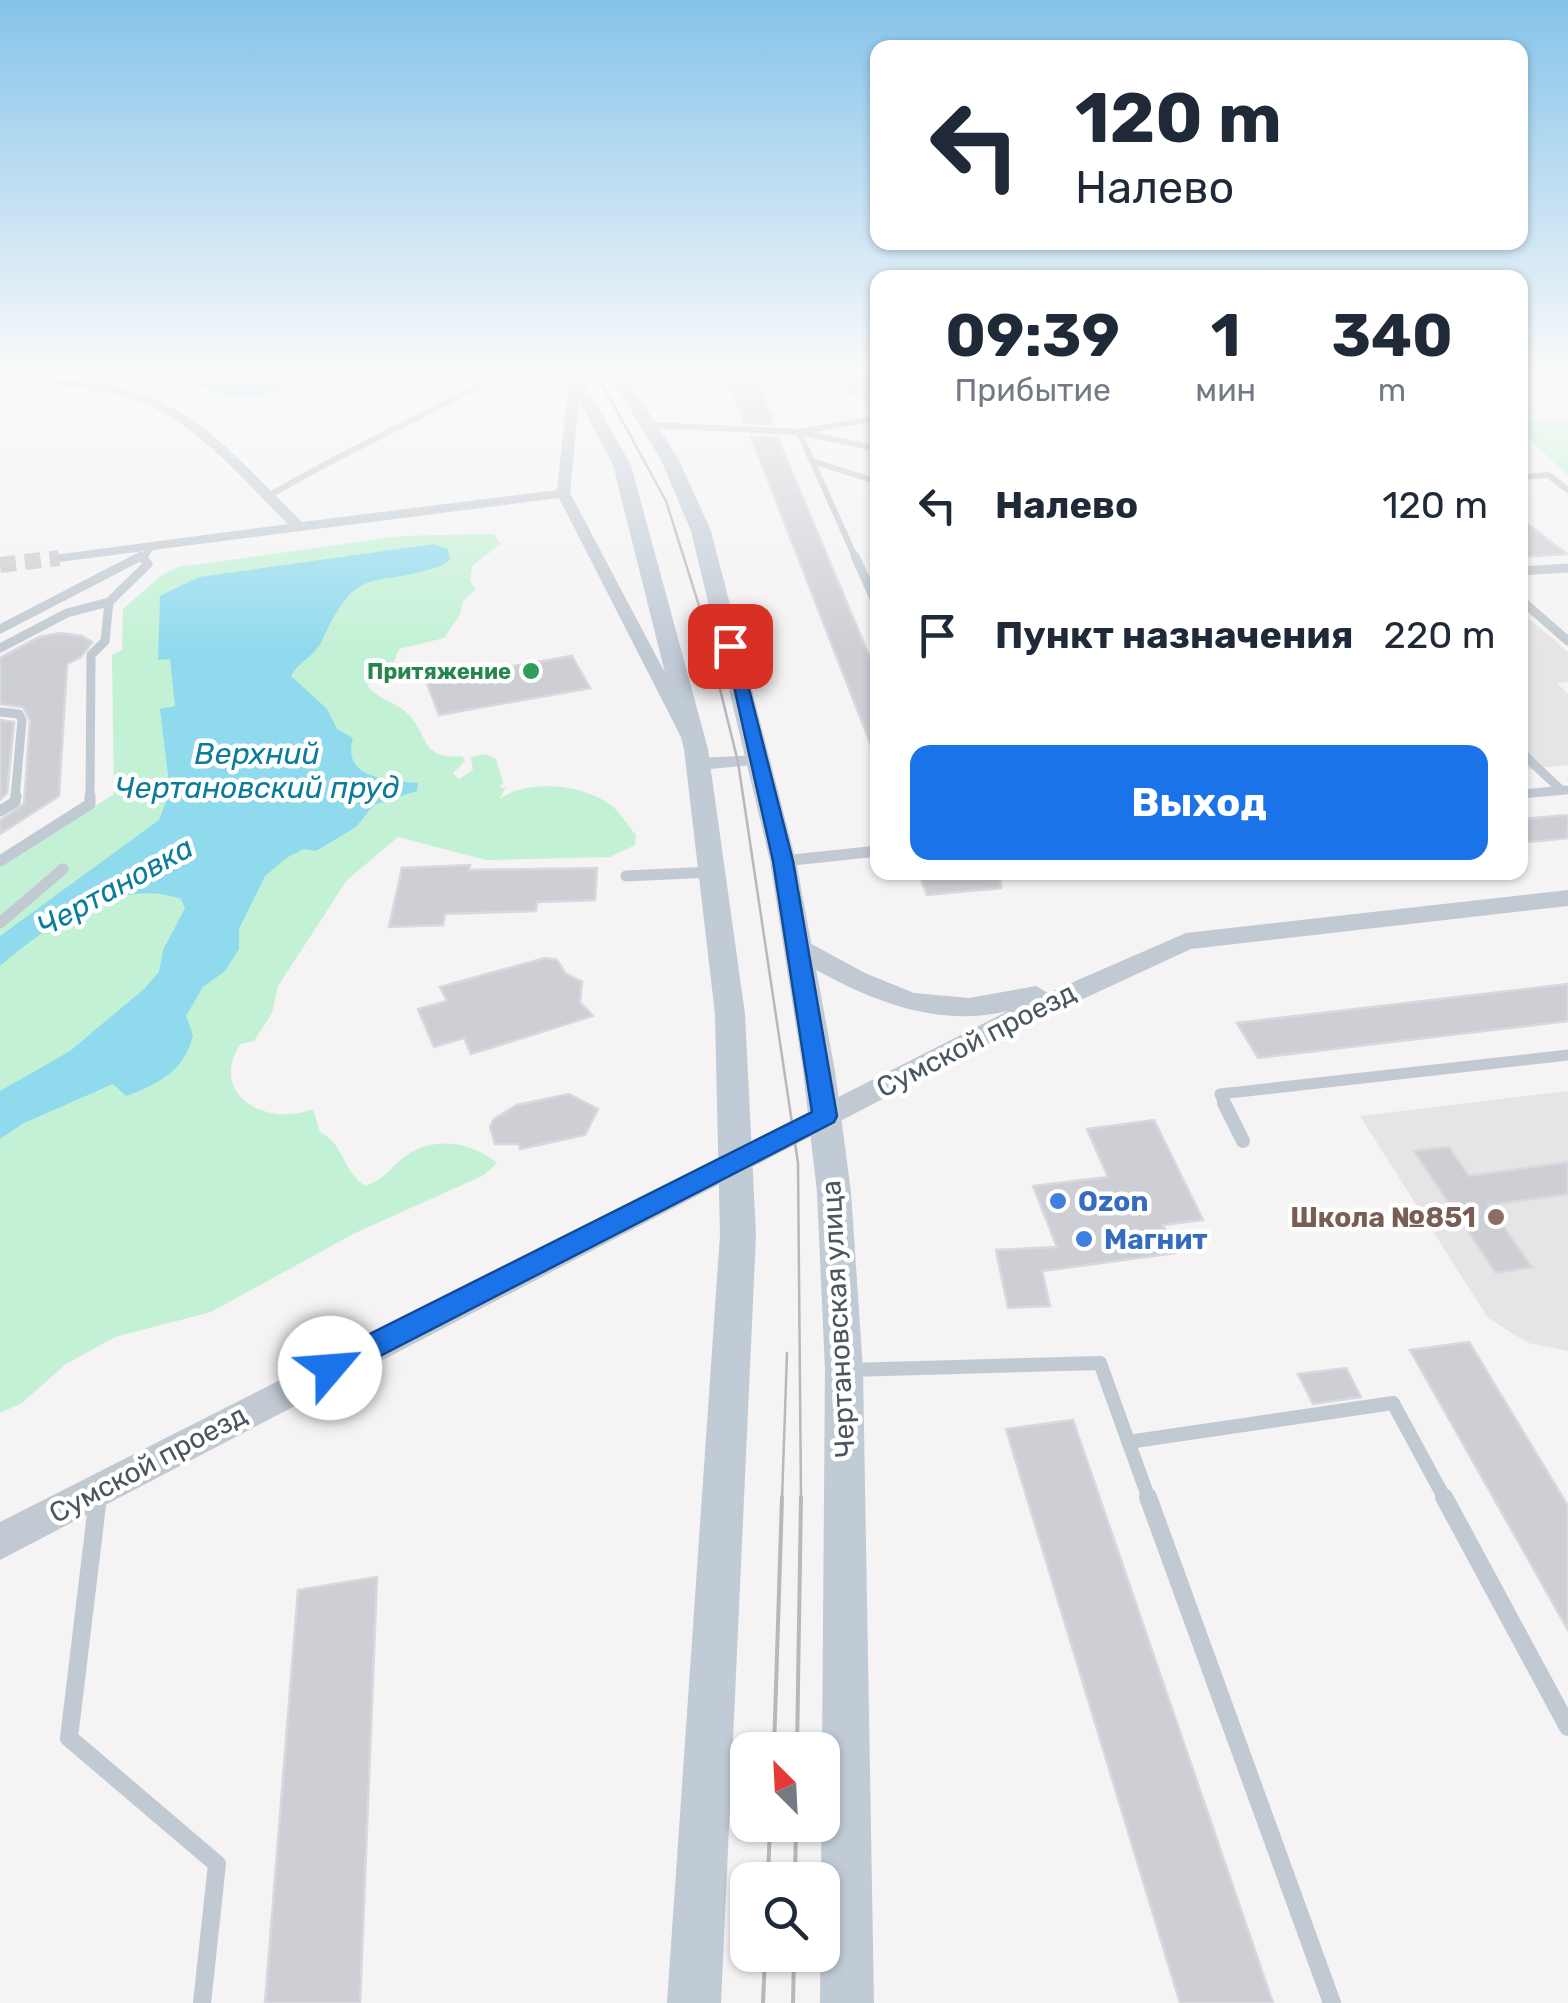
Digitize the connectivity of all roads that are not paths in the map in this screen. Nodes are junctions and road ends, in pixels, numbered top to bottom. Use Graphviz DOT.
graph roads {
  1 [pos="233,464"];
  2 [pos="321,464"];
  3 [pos="565,464"];
  4 [pos="622,464"];
  5 [pos="670,464"];
  6 [pos="813,464"];
  7 [pos="820,464"];
  8 [pos="1528,476"];
  9 [pos="870,480"];
  10 [pos="1568,480"];
  11 [pos="1556,481"];
  12 [pos="1568,490"];
  13 [pos="563,493"];
  14 [pos="268,497"];
  15 [pos="299,527"];
  16 [pos="146,551"];
  17 [pos="59,558"];
  18 [pos="1568,568"];
  19 [pos="1528,570"];
  20 [pos="870,590"];
  21 [pos="110,602"];
  22 [pos="1528,607"];
  23 [pos="0,629"];
  24 [pos="1568,640"];
  25 [pos="0,648"];
  26 [pos="0,712"];
  27 [pos="698,757"];
  28 [pos="1528,758"];
  29 [pos="759,760"];
  30 [pos="1564,790"];
  31 [pos="1528,793"];
  32 [pos="0,811"];
  33 [pos="870,852"];
  34 [pos="0,861"];
  35 [pos="783,861"];
  36 [pos="63,869"];
  37 [pos="715,872"];
  38 [pos="626,876"];
  39 [pos="1568,898"];
  40 [pos="0,922"];
  41 [pos="797,946"];
  42 [pos="1114,971"];
  43 [pos="1568,1056"];
  44 [pos="825,1116"];
  45 [pos="1243,1141"];
  46 [pos="738,1160"];
  47 [pos="844,1370"];
  48 [pos="1128,1442"];
  49 [pos="98,1490"];
  50 [pos="0,1542"];
  51 [pos="1568,1727"];
  52 [pos="202,2003"];
  53 [pos="694,2003"];
  54 [pos="847,2003"];
  55 [pos="1332,2003"];
  1 -- 14 [label="street"];
  2 -- 14 [label="lane"];
  3 -- 13 [label="street"];
  4 -- 27 [label="main road"];
  5 -- 29 [label="main road, Чертановская улица"];
  6 -- 20 [label="lane"];
  7 -- 9 [label="lane"];
  8 -- 11 [label="lane"];
  10 -- 11 [label="lane"];
  11 -- 12 [label="lane"];
  13 -- 15 [label="street"];
  13 -- 27 [label="street"];
  14 -- 15 [label="street"];
  15 -- 16 [label="street"];
  16 -- 17 [label="street"];
  16 -- 21 [label="lane"];
  16 -- 23 [label="lane"];
  18 -- 19 [label="lane"];
  21 -- 25 [label="lane"];
  21 -- 34 [label="lane"];
  22 -- 24 [label="lane"];
  26 -- 32 [label="lane"];
  27 -- 29 [label="street"];
  27 -- 37 [label="main road"];
  28 -- 30 [label="lane"];
  29 -- 35 [label="main road, Чертановская улица"];
  30 -- 31 [label="lane"];
  33 -- 35 [label="lane"];
  35 -- 41 [label="main road, Чертановская улица"];
  36 -- 40 [label="lane"];
  37 -- 38 [label="lane"];
  37 -- 46 [label="main road"];
  39 -- 42 [label="street, Сумской проезд"];
  41 -- 42 [label="street"];
  41 -- 44 [label="main road, Чертановская улица"];
  42 -- 44 [label="street, Сумской проезд"];
  43 -- 45 [label="lane"];
  44 -- 46 [label="street, Сумской проезд"];
  44 -- 47 [label="main road, Чертановская улица"];
  46 -- 49 [label="street, Сумской проезд"];
  46 -- 53 [label="main road"];
  47 -- 48 [label="lane"];
  47 -- 54 [label="main road, Чертановская улица"];
  48 -- 51 [label="lane"];
  48 -- 55 [label="lane"];
  49 -- 50 [label="street, Сумской проезд"];
  49 -- 52 [label="lane"];
}
